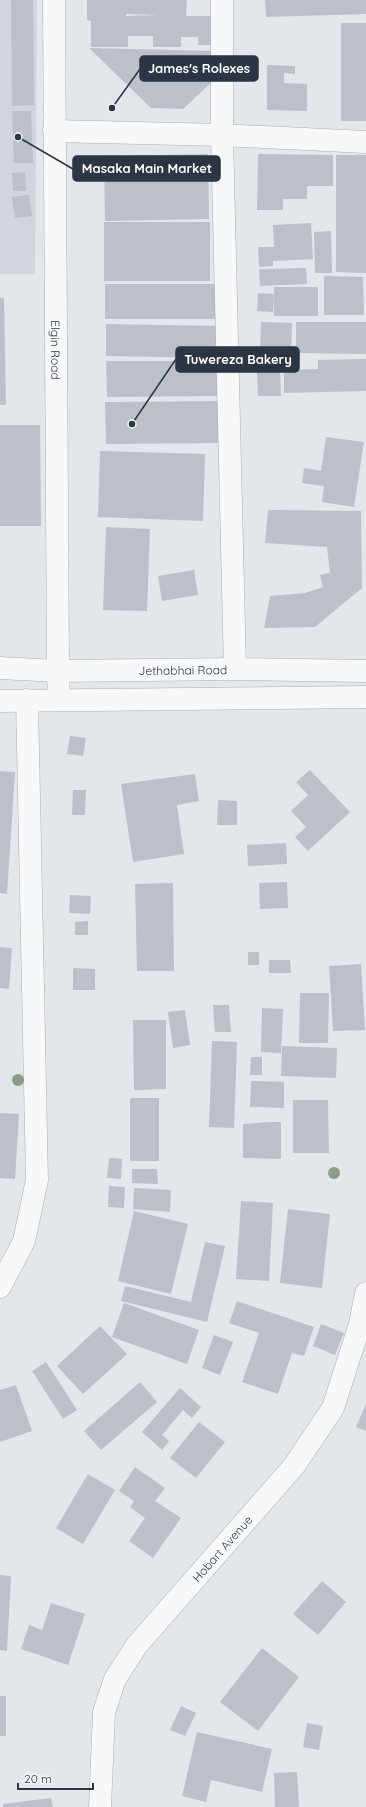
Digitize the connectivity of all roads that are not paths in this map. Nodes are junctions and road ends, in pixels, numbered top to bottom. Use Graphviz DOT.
graph roads {
  1 [pos="54,0"];
  2 [pos="222,0"];
  3 [pos="54,131"];
  4 [pos="222,135"];
  5 [pos="366,142"];
  6 [pos="0,668"];
  7 [pos="235,670"];
  8 [pos="58,671"];
  9 [pos="366,671"];
  10 [pos="366,697"];
  11 [pos="27,700"];
  12 [pos="60,700"];
  13 [pos="0,701"];
  14 [pos="0,1287"];
  15 [pos="366,1293"];
  16 [pos="100,1807"];
  1 -- 3 [label="street, Elgin Road"];
  2 -- 4 [label="street"];
  3 -- 4 [label="street"];
  3 -- 8 [label="street, Elgin Road"];
  4 -- 5 [label="street"];
  4 -- 7 [label="street"];
  6 -- 8 [label="street, Jethabhai Road"];
  7 -- 8 [label="street, Jethabhai Road"];
  7 -- 9 [label="street, Jethabhai Road"];
  8 -- 12 [label="street, Elgin Road"];
  10 -- 12 [label="street"];
  11 -- 12 [label="street"];
  11 -- 13 [label="street"];
  11 -- 14 [label="street"];
  15 -- 16 [label="street, Hobart Avenue"];
}
